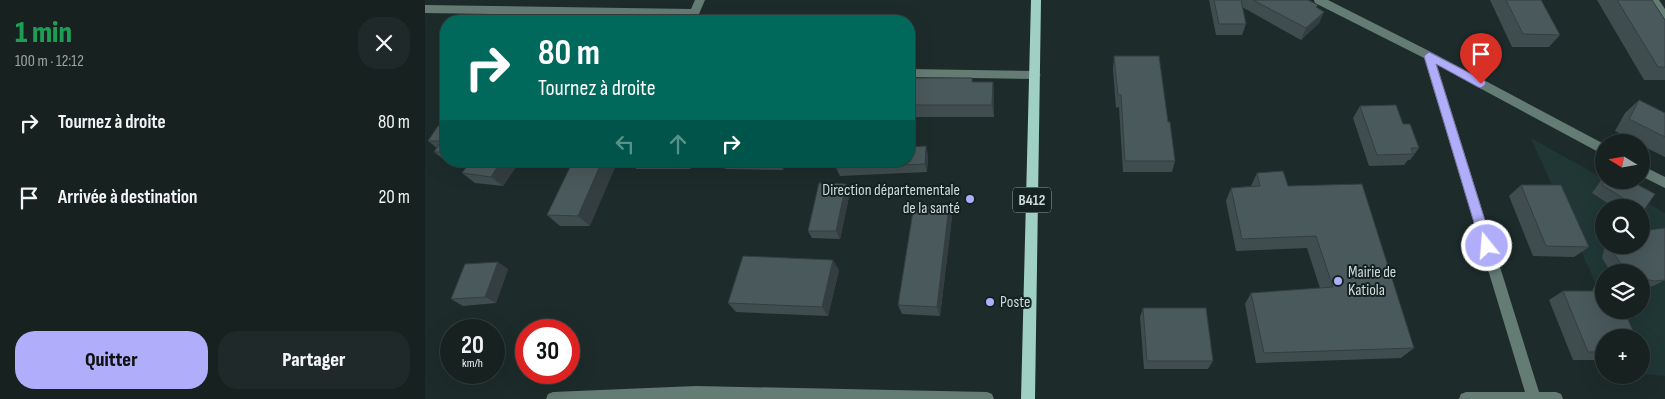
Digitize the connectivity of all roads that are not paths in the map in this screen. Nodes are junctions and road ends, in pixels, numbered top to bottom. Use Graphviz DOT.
graph roads {
  1 [pos="700,0"];
  2 [pos="1036,0"];
  3 [pos="1319,0"];
  4 [pos="1654,0"];
  5 [pos="429,9"];
  6 [pos="627,15"];
  7 [pos="694,15"];
  8 [pos="1665,18"];
  9 [pos="425,22"];
  10 [pos="1429,56"];
  11 [pos="915,73"];
  12 [pos="1035,76"];
  13 [pos="1595,145"];
  14 [pos="1650,175"];
  15 [pos="1665,183"];
  16 [pos="696,396"];
  17 [pos="1534,398"];
  18 [pos="553,399"];
  19 [pos="987,399"];
  20 [pos="1028,399"];
  21 [pos="1466,399"];
  22 [pos="1556,399"];
  1 -- 7 [label="street"];
  2 -- 12 [label="main road, B412"];
  3 -- 10 [label="street"];
  4 -- 8 [label="street"];
  5 -- 6 [label="street"];
  5 -- 9 [label="street"];
  10 -- 13 [label="street"];
  10 -- 17 [label="street"];
  11 -- 12 [label="street"];
  12 -- 20 [label="main road, B412"];
  14 -- 15 [label="street"];
  16 -- 18 [label="street"];
  16 -- 19 [label="street"];
  17 -- 21 [label="street"];
  17 -- 22 [label="street"];
}
